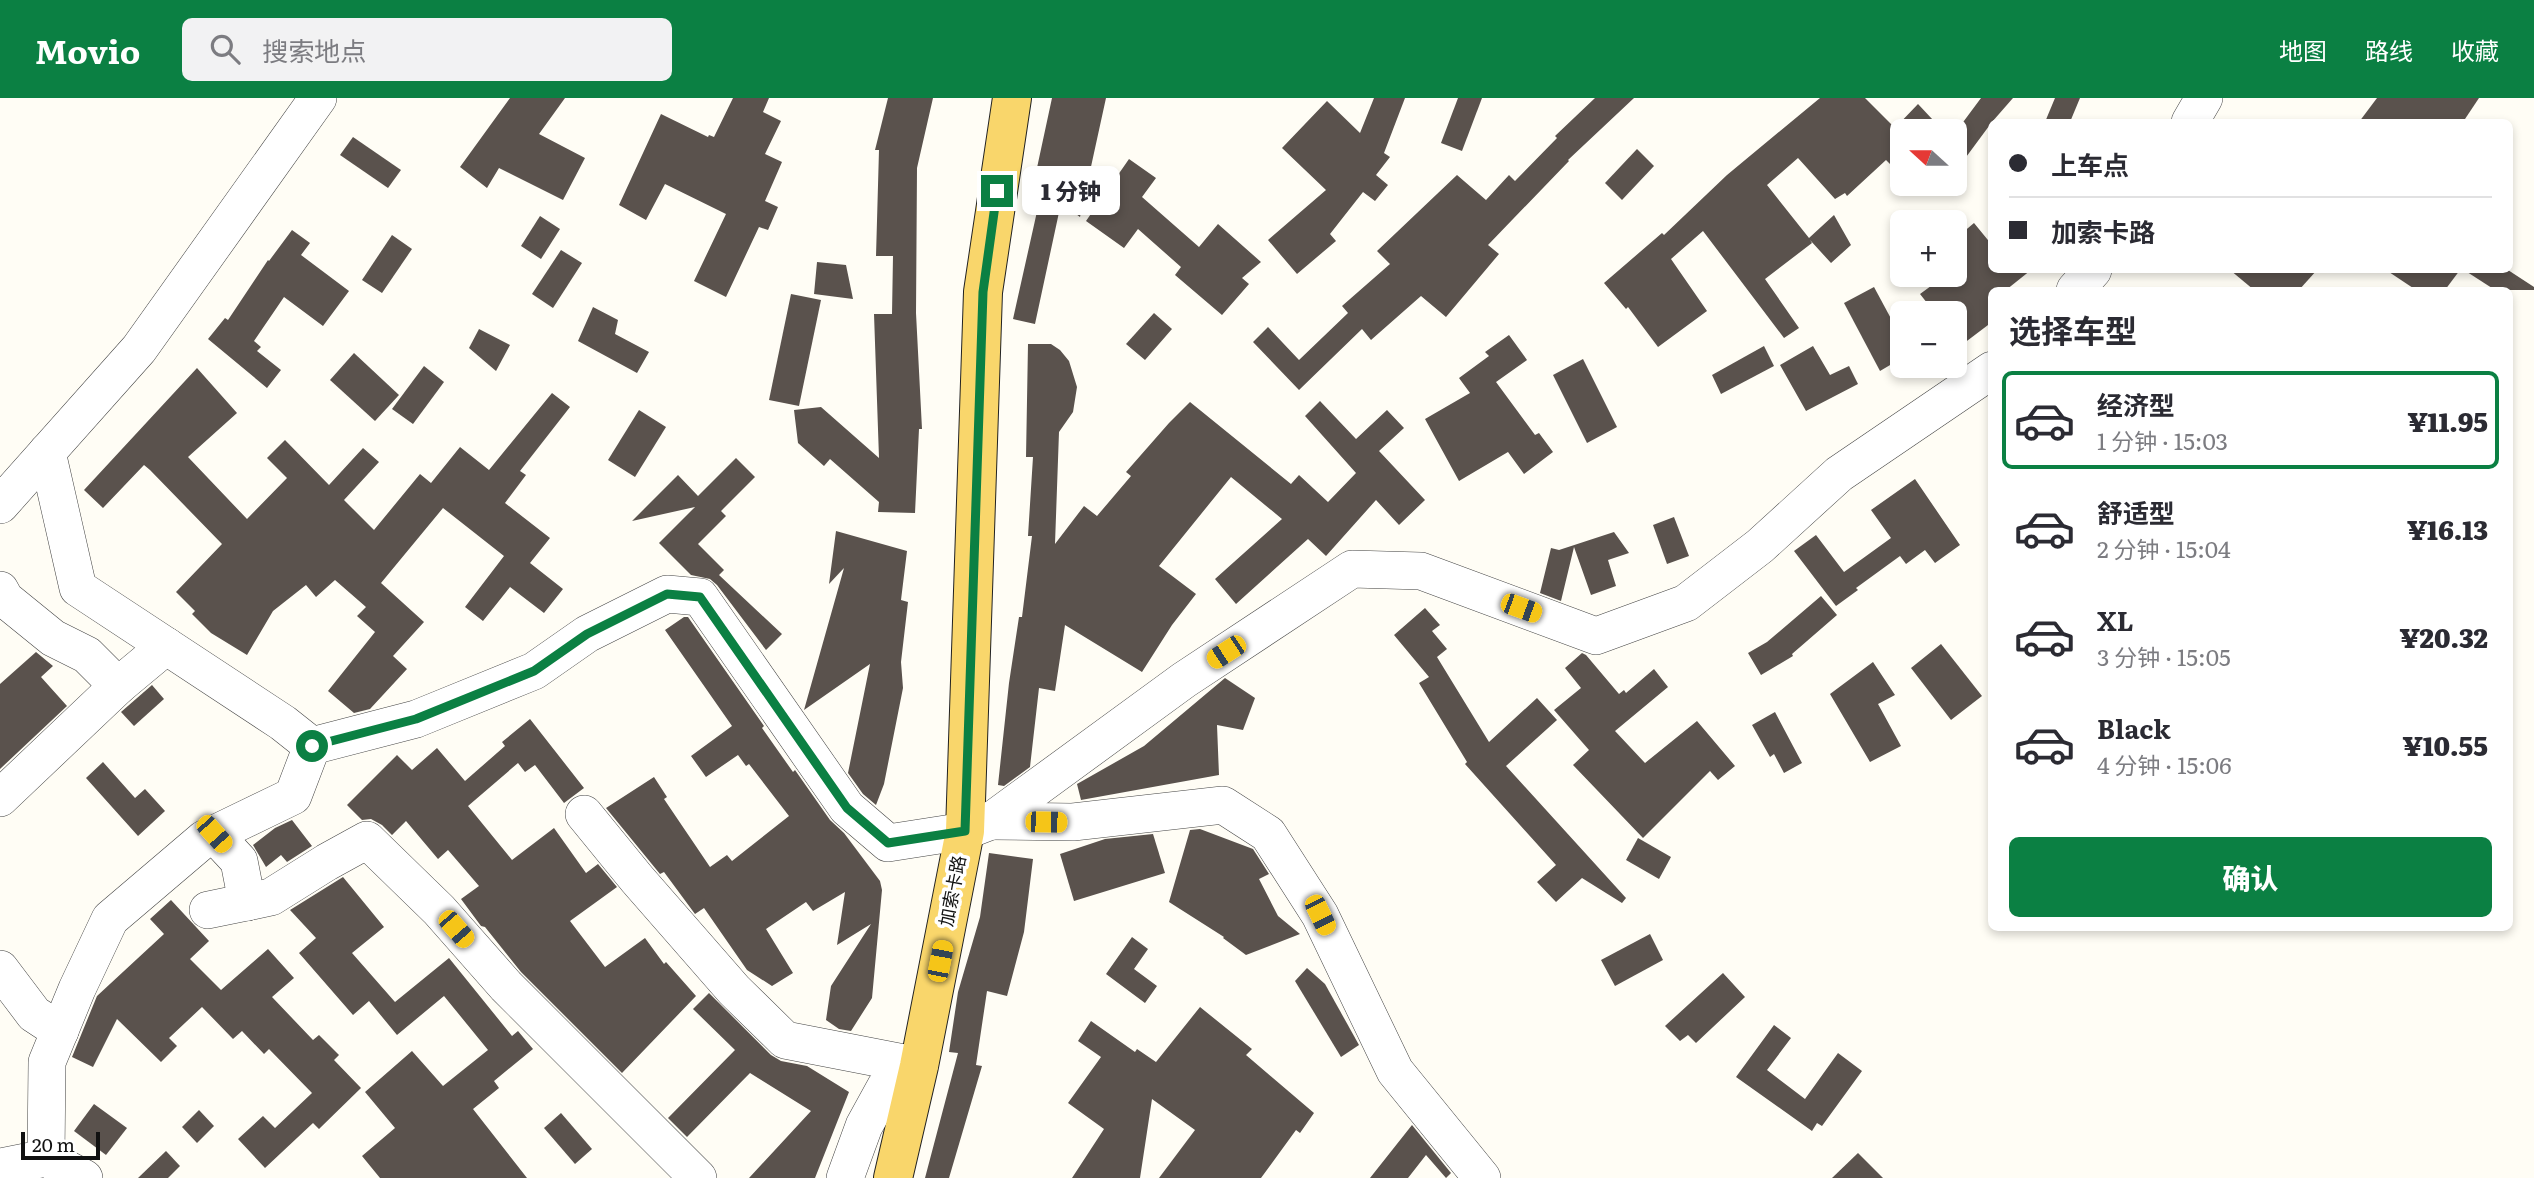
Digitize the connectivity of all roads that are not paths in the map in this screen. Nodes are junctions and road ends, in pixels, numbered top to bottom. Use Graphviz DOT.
graph roads {
  1 [pos="318,98"];
  2 [pos="1012,98"];
  3 [pos="2204,98"];
  4 [pos="2192,119"];
  5 [pos="2090,273"];
  6 [pos="2078,287"];
  7 [pos="1988,373"];
  8 [pos="47,452"];
  9 [pos="0,505"];
  10 [pos="0,590"];
  11 [pos="166,646"];
  12 [pos="118,686"];
  13 [pos="312,746"];
  14 [pos="0,798"];
  15 [pos="584,814"];
  16 [pos="978,826"];
  17 [pos="214,834"];
  18 [pos="247,902"];
  19 [pos="208,910"];
  20 [pos="0,969"];
  21 [pos="60,1031"];
  22 [pos="919,1066"];
  23 [pos="21,1166"];
  24 [pos="84,1178"];
  25 [pos="698,1178"];
  26 [pos="845,1178"];
  27 [pos="893,1178"];
  28 [pos="1482,1178"];
  1 -- 8 [label="street"];
  2 -- 16 [label="main road, 加索卡路"];
  3 -- 4 [label="street"];
  5 -- 6 [label="street"];
  7 -- 16 [label="street"];
  8 -- 9 [label="street"];
  8 -- 11 [label="street"];
  10 -- 12 [label="street"];
  11 -- 12 [label="street"];
  11 -- 13 [label="street"];
  12 -- 14 [label="street"];
  13 -- 16 [label="street"];
  13 -- 17 [label="street"];
  15 -- 22 [label="street"];
  16 -- 22 [label="main road, 加索卡路"];
  16 -- 28 [label="street"];
  17 -- 18 [label="street"];
  17 -- 21 [label="street"];
  18 -- 19 [label="street"];
  18 -- 25 [label="street"];
  20 -- 21 [label="street"];
  21 -- 23 [label="street"];
  22 -- 26 [label="street"];
  22 -- 27 [label="main road, 加索卡路"];
  23 -- 24 [label="street"];
}
